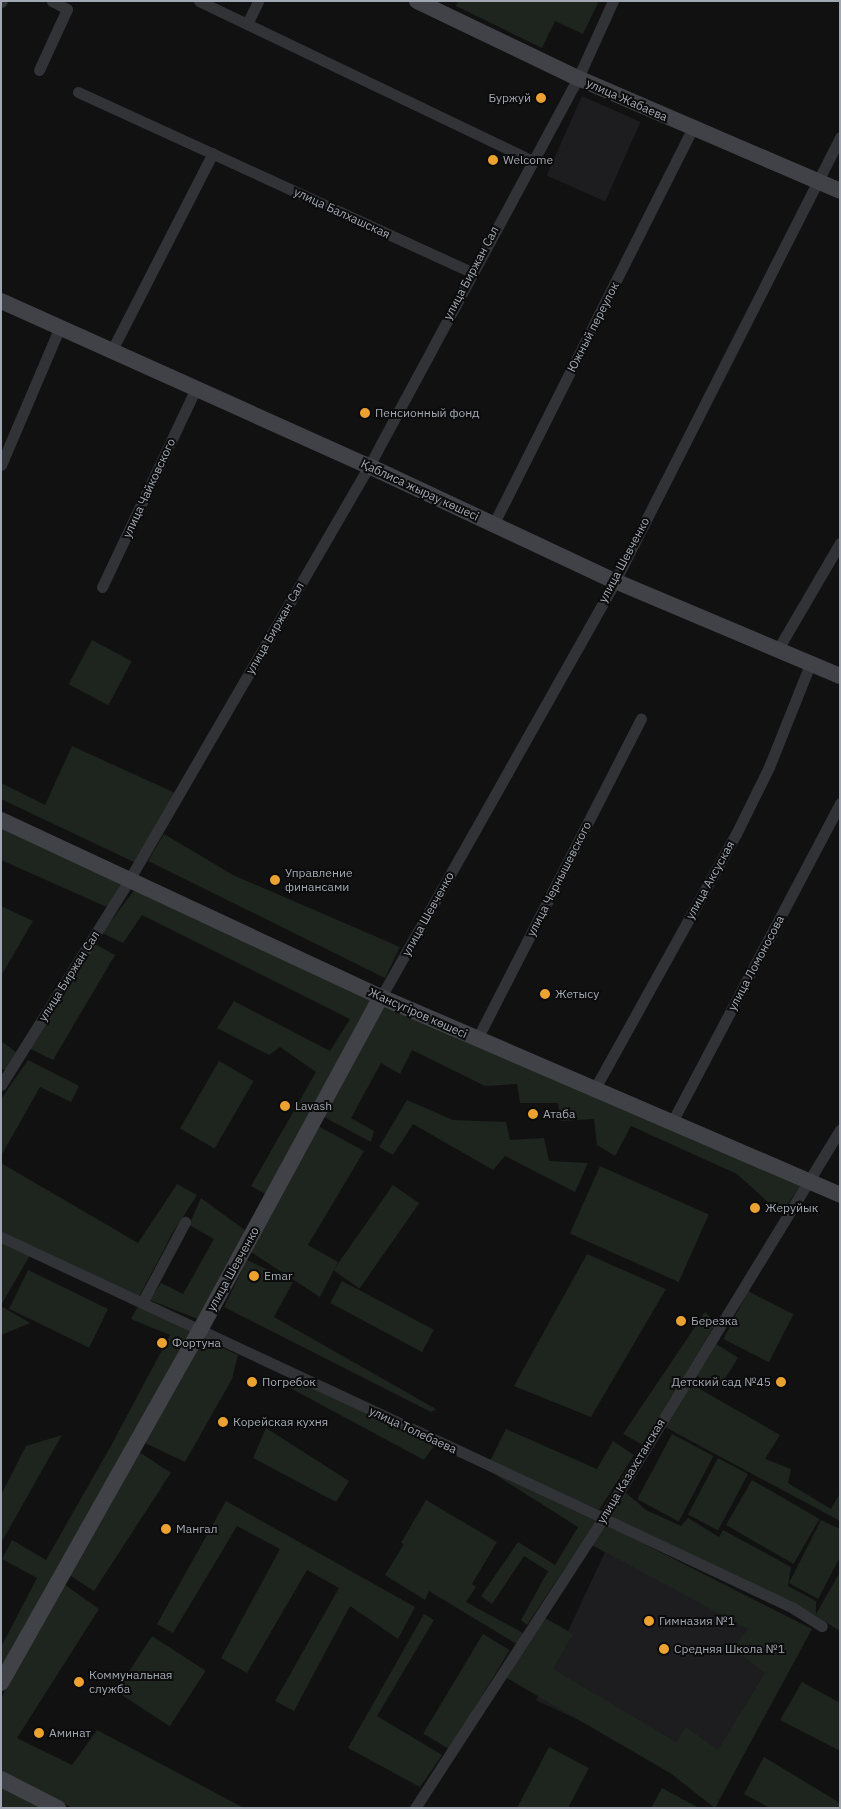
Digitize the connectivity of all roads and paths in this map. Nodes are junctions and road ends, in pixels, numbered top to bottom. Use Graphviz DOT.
graph roads {
  1 [pos="52,1"];
  2 [pos="199,1"];
  3 [pos="258,1"];
  4 [pos="417,1"];
  5 [pos="614,1"];
  6 [pos="247,24"];
  7 [pos="39,70"];
  8 [pos="578,78"];
  9 [pos="78,92"];
  10 [pos="692,129"];
  11 [pos="840,137"];
  12 [pos="213,153"];
  13 [pos="533,161"];
  14 [pos="816,181"];
  15 [pos="840,191"];
  16 [pos="472,272"];
  17 [pos="1,301"];
  18 [pos="60,327"];
  19 [pos="112,350"];
  20 [pos="196,388"];
  21 [pos="1,465"];
  22 [pos="369,466"];
  23 [pos="494,525"];
  24 [pos="840,543"];
  25 [pos="615,581"];
  26 [pos="102,587"];
  27 [pos="778,649"];
  28 [pos="811,662"];
  29 [pos="840,676"];
  30 [pos="641,718"];
  31 [pos="840,803"];
  32 [pos="1,820"];
  33 [pos="129,880"];
  34 [pos="381,997"];
  35 [pos="477,1039"];
  36 [pos="1,1085"];
  37 [pos="594,1090"];
  38 [pos="671,1124"];
  39 [pos="840,1130"];
  40 [pos="808,1182"];
  41 [pos="840,1195"];
  42 [pos="184,1222"];
  43 [pos="1,1237"];
  44 [pos="142,1303"];
  45 [pos="200,1330"];
  46 [pos="603,1518"];
  47 [pos="822,1626"];
  48 [pos="1,1683"];
  49 [pos="1,1779"];
  50 [pos="58,1808"];
  51 [pos="415,1808"];
  1 -- 7 [label="street"];
  2 -- 6 [label="street"];
  3 -- 6 [label="street"];
  4 -- 8 [label="street, улица Жабаева"];
  5 -- 8 [label="street, улица Биржан Сал"];
  6 -- 13 [label="street"];
  8 -- 10 [label="street, улица Жабаева"];
  8 -- 13 [label="street, улица Биржан Сал"];
  9 -- 12 [label="street, улица Балхашская"];
  10 -- 14 [label="street, улица Жабаева"];
  10 -- 23 [label="street, Южный переулок"];
  11 -- 14 [label="street, улица Шевченко"];
  12 -- 16 [label="street, улица Балхашская"];
  12 -- 19 [label="street"];
  13 -- 16 [label="street, улица Биржан Сал"];
  14 -- 15 [label="street, улица Жабаева"];
  14 -- 25 [label="street, улица Шевченко"];
  16 -- 22 [label="street, улица Биржан Сал"];
  17 -- 18 [label="street, Қаблиса жырау көшесі"];
  18 -- 19 [label="street, Қаблиса жырау көшесі"];
  18 -- 21 [label="street"];
  19 -- 20 [label="street, Қаблиса жырау көшесі"];
  20 -- 22 [label="street, Қаблиса жырау көшесі"];
  20 -- 26 [label="street, улица Чайковского"];
  22 -- 23 [label="street, Қаблиса жырау көшесі"];
  22 -- 33 [label="street, улица Биржан Сал"];
  23 -- 25 [label="street, Қаблиса жырау көшесі"];
  24 -- 27 [label="street"];
  25 -- 27 [label="street, Қаблиса жырау көшесі"];
  25 -- 34 [label="street, улица Шевченко"];
  27 -- 28 [label="street, Қаблиса жырау көшесі"];
  28 -- 29 [label="street, Қаблиса жырау көшесі"];
  28 -- 37 [label="street, улица Аксуская"];
  30 -- 35 [label="street, улица Чернышевского"];
  31 -- 38 [label="street, улица Ломоносова"];
  32 -- 33 [label="street, Жансүгіров көшесі"];
  33 -- 34 [label="street, Жансүгіров көшесі"];
  33 -- 36 [label="street, улица Биржан Сал"];
  34 -- 35 [label="street, Жансүгіров көшесі"];
  34 -- 45 [label="street, улица Шевченко"];
  35 -- 37 [label="street, Жансүгіров көшесі"];
  37 -- 38 [label="street, Жансүгіров көшесі"];
  38 -- 40 [label="street, Жансүгіров көшесі"];
  39 -- 40 [label="street, улица Казахстанская"];
  40 -- 41 [label="street, Жансүгіров көшесі"];
  40 -- 46 [label="street, улица Казахстанская"];
  42 -- 44 [label="street"];
  43 -- 44 [label="street, улица Толебаева"];
  44 -- 45 [label="street, улица Толебаева"];
  45 -- 46 [label="street, улица Толебаева"];
  45 -- 48 [label="street, улица Шевченко"];
  46 -- 47 [label="street, улица Толебаева"];
  46 -- 51 [label="street, улица Казахстанская"];
  49 -- 50 [label="street"];
}
